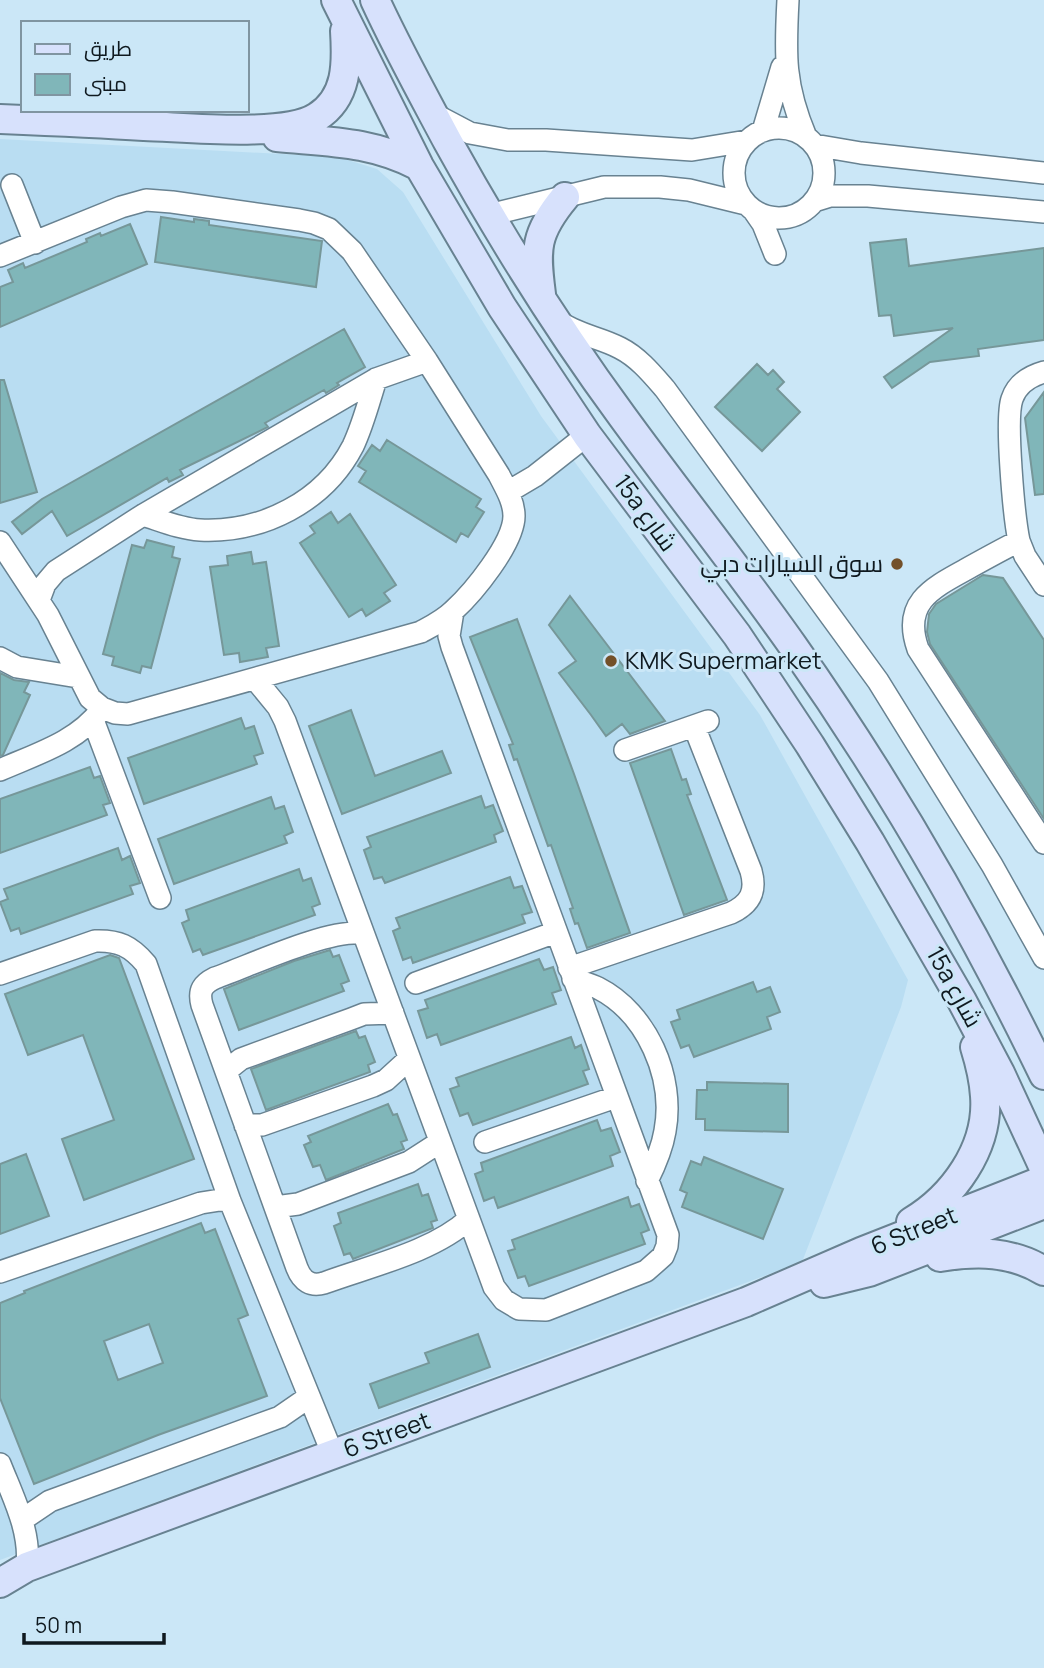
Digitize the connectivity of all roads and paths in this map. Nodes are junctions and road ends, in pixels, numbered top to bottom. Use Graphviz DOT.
graph roads {
  1 [pos="375,0"];
  2 [pos="788,0"];
  3 [pos="340,9"];
  4 [pos="785,55"];
  5 [pos="432,113"];
  6 [pos="0,119"];
  7 [pos="230,129"];
  8 [pos="755,136"];
  9 [pos="810,141"];
  10 [pos="419,166"];
  11 [pos="1044,173"];
  12 [pos="12,186"];
  13 [pos="565,197"];
  14 [pos="814,201"];
  15 [pos="750,207"];
  16 [pos="1044,212"];
  17 [pos="797,214"];
  18 [pos="489,215"];
  19 [pos="35,243"];
  20 [pos="0,256"];
  21 [pos="548,307"];
  22 [pos="427,361"];
  23 [pos="1044,372"];
  24 [pos="376,379"];
  25 [pos="587,435"];
  26 [pos="508,492"];
  27 [pos="143,515"];
  28 [pos="1019,541"];
  29 [pos="0,542"];
  30 [pos="1044,585"];
  31 [pos="38,600"];
  32 [pos="453,611"];
  33 [pos="0,658"];
  34 [pos="78,677"];
  35 [pos="255,679"];
  36 [pos="98,714"];
  37 [pos="625,750"];
  38 [pos="0,770"];
  39 [pos="1044,843"];
  40 [pos="160,898"];
  41 [pos="556,932"];
  42 [pos="363,933"];
  43 [pos="1044,957"];
  44 [pos="571,973"];
  45 [pos="0,974"];
  46 [pos="416,983"];
  47 [pos="962,1001"];
  48 [pos="393,1013"];
  49 [pos="409,1059"];
  50 [pos="226,1071"];
  51 [pos="1044,1075"];
  52 [pos="616,1097"];
  53 [pos="245,1125"];
  54 [pos="440,1142"];
  55 [pos="485,1142"];
  56 [pos="1044,1168"];
  57 [pos="1044,1180"];
  58 [pos="647,1181"];
  59 [pos="230,1201"];
  60 [pos="1044,1205"];
  61 [pos="275,1207"];
  62 [pos="468,1219"];
  63 [pos="865,1262"];
  64 [pos="1044,1271"];
  65 [pos="0,1272"];
  66 [pos="309,1396"];
  67 [pos="333,1455"];
  68 [pos="0,1464"];
  69 [pos="22,1520"];
  70 [pos="13,1569"];
  71 [pos="0,1583"];
  1 -- 5 [label="main road, 15a شارع"];
  2 -- 4 [label="street"];
  3 -- 7 [label="main road"];
  3 -- 10 [label="main road, 15a شارع"];
  3 -- 18 [label="main road"];
  4 -- 8 [label="street"];
  4 -- 9 [label="street"];
  5 -- 8 [label="street"];
  5 -- 18 [label="main road, 15a شارع"];
  6 -- 7 [label="main road"];
  7 -- 10 [label="main road"];
  8 -- 9 [label="street"];
  8 -- 15 [label="street"];
  9 -- 11 [label="street"];
  9 -- 14 [label="street"];
  10 -- 25 [label="main road, 15a شارع"];
  12 -- 19 [label="street"];
  13 -- 15 [label="street"];
  13 -- 18 [label="street"];
  13 -- 21 [label="main road"];
  14 -- 16 [label="street"];
  14 -- 17 [label="street"];
  15 -- 17 [label="street"];
  15 -- 17 [label="street"];
  18 -- 21 [label="main road, 15a شارع"];
  19 -- 20 [label="street"];
  19 -- 22 [label="street"];
  21 -- 43 [label="street"];
  21 -- 51 [label="main road, 15a شارع"];
  22 -- 24 [label="street"];
  22 -- 26 [label="street"];
  23 -- 28 [label="street"];
  24 -- 27 [label="street"];
  24 -- 27 [label="street"];
  25 -- 26 [label="street"];
  25 -- 47 [label="main road, 15a شارع"];
  26 -- 32 [label="street"];
  27 -- 31 [label="street"];
  28 -- 30 [label="street"];
  28 -- 39 [label="street"];
  29 -- 31 [label="street"];
  31 -- 34 [label="street"];
  32 -- 35 [label="street"];
  32 -- 41 [label="street"];
  33 -- 34 [label="street"];
  34 -- 36 [label="street"];
  35 -- 36 [label="street"];
  35 -- 42 [label="street"];
  36 -- 38 [label="street"];
  36 -- 40 [label="street"];
  37 -- 44 [label="street"];
  41 -- 44 [label="street"];
  41 -- 46 [label="street"];
  42 -- 48 [label="street"];
  42 -- 50 [label="street"];
  44 -- 52 [label="street"];
  44 -- 58 [label="street"];
  45 -- 59 [label="street"];
  47 -- 56 [label="main road, 15a شارع"];
  47 -- 63 [label="main road"];
  48 -- 49 [label="street"];
  48 -- 50 [label="street"];
  49 -- 53 [label="street"];
  49 -- 54 [label="street"];
  50 -- 53 [label="street"];
  52 -- 55 [label="street"];
  52 -- 58 [label="street"];
  53 -- 61 [label="street"];
  54 -- 61 [label="street"];
  54 -- 62 [label="street"];
  57 -- 63 [label="main road, 6 Street"];
  58 -- 62 [label="street"];
  59 -- 65 [label="street"];
  59 -- 66 [label="street"];
  60 -- 63 [label="main road, 6 Street"];
  61 -- 62 [label="street"];
  63 -- 64 [label="main road"];
  63 -- 67 [label="main road, 6 Street"];
  66 -- 67 [label="street"];
  66 -- 69 [label="street"];
  67 -- 70 [label="main road, 6 Street"];
  68 -- 69 [label="street"];
  69 -- 70 [label="street"];
  70 -- 71 [label="main road, 6 Street"];
}
